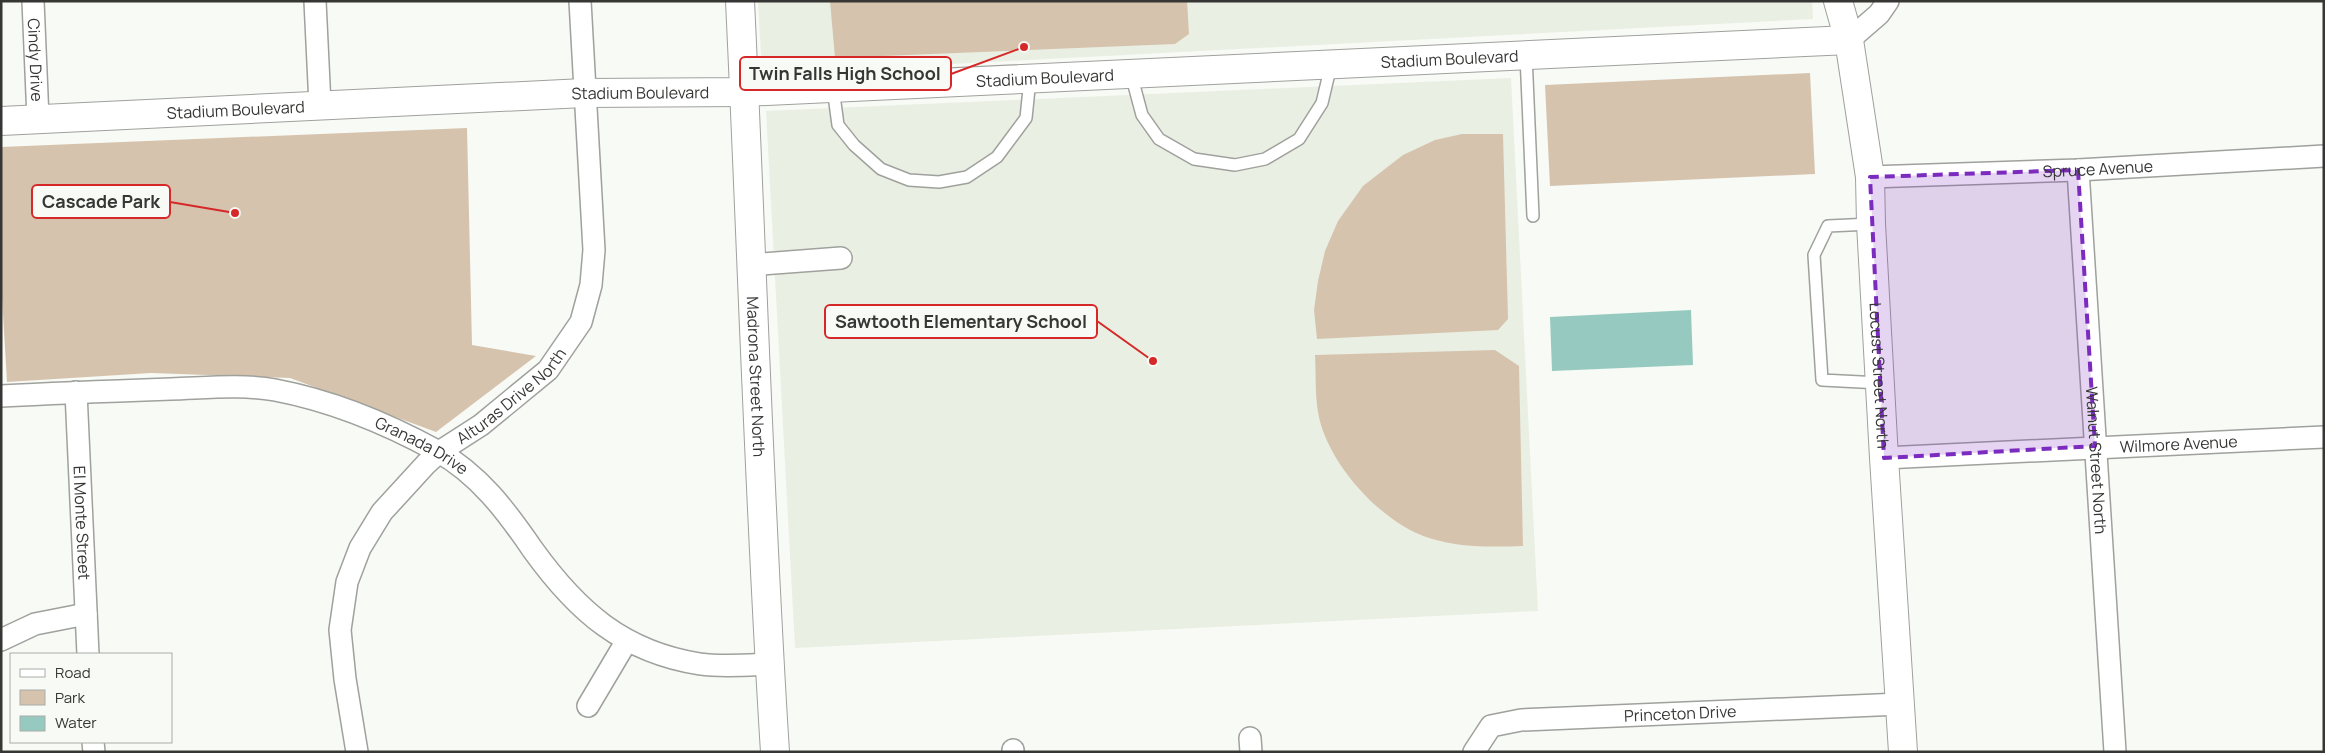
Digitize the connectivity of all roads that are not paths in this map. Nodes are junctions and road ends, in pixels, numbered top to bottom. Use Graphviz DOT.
graph roads {
  1 [pos="33,1"];
  2 [pos="315,1"];
  3 [pos="580,1"];
  4 [pos="740,1"];
  5 [pos="1838,1"];
  6 [pos="1888,1"];
  7 [pos="1848,40"];
  8 [pos="1526,55"];
  9 [pos="1331,64"];
  10 [pos="1132,74"];
  11 [pos="1030,79"];
  12 [pos="833,88"];
  13 [pos="745,92"];
  14 [pos="584,93"];
  15 [pos="320,105"];
  16 [pos="38,119"];
  17 [pos="1,121"];
  18 [pos="2324,156"];
  19 [pos="2078,170"];
  20 [pos="1870,177"];
  21 [pos="1532,216"];
  22 [pos="1871,224"];
  23 [pos="841,258"];
  24 [pos="750,265"];
  25 [pos="1880,383"];
  26 [pos="76,392"];
  27 [pos="1,396"];
  28 [pos="2324,437"];
  29 [pos="2095,446"];
  30 [pos="439,452"];
  31 [pos="1884,458"];
  32 [pos="86,614"];
  33 [pos="1,640"];
  34 [pos="626,642"];
  35 [pos="88,653"];
  36 [pos="769,664"];
  37 [pos="1900,704"];
  38 [pos="588,706"];
  39 [pos="357,752"];
  40 [pos="775,752"];
  41 [pos="1474,752"];
  42 [pos="1903,752"];
  43 [pos="2115,752"];
  1 -- 16 [label="street, Cindy Drive"];
  2 -- 15 [label="street"];
  3 -- 14 [label="street, Alturas Drive North"];
  4 -- 13 [label="street, Madrona Street North"];
  5 -- 7 [label="street, Locust Street North"];
  6 -- 7 [label="street"];
  7 -- 8 [label="street, Stadium Boulevard"];
  7 -- 20 [label="street, Locust Street North"];
  8 -- 9 [label="street, Stadium Boulevard"];
  8 -- 21 [label="lane"];
  9 -- 10 [label="street, Stadium Boulevard"];
  9 -- 10 [label="lane"];
  10 -- 11 [label="street, Stadium Boulevard"];
  11 -- 12 [label="street, Stadium Boulevard"];
  11 -- 12 [label="lane"];
  12 -- 13 [label="street, Stadium Boulevard"];
  13 -- 14 [label="street, Stadium Boulevard"];
  13 -- 24 [label="street, Madrona Street North"];
  14 -- 15 [label="street, Stadium Boulevard"];
  14 -- 30 [label="street, Alturas Drive North"];
  15 -- 16 [label="street, Stadium Boulevard"];
  16 -- 17 [label="street, Stadium Boulevard"];
  18 -- 19 [label="street, Spruce Avenue"];
  19 -- 20 [label="street, Spruce Avenue"];
  19 -- 29 [label="street, Walnut Street North"];
  20 -- 22 [label="street, Locust Street North"];
  22 -- 25 [label="street, Locust Street North"];
  22 -- 25 [label="lane"];
  23 -- 24 [label="street"];
  24 -- 36 [label="street, Madrona Street North"];
  25 -- 31 [label="street, Locust Street North"];
  26 -- 27 [label="street, Granada Drive"];
  26 -- 30 [label="street, Granada Drive"];
  26 -- 32 [label="street, El Monte Street"];
  28 -- 29 [label="street, Wilmore Avenue"];
  29 -- 31 [label="street, Wilmore Avenue"];
  29 -- 43 [label="street, Walnut Street North"];
  30 -- 34 [label="street, Granada Drive"];
  30 -- 39 [label="street, Alturas Drive North"];
  31 -- 37 [label="street, Locust Street North"];
  32 -- 33 [label="street"];
  32 -- 35 [label="street, El Monte Street"];
  34 -- 36 [label="street, Granada Drive"];
  34 -- 38 [label="street"];
  36 -- 40 [label="street, Madrona Street North"];
  37 -- 41 [label="street, Princeton Drive"];
  37 -- 42 [label="street, Locust Street North"];
}
